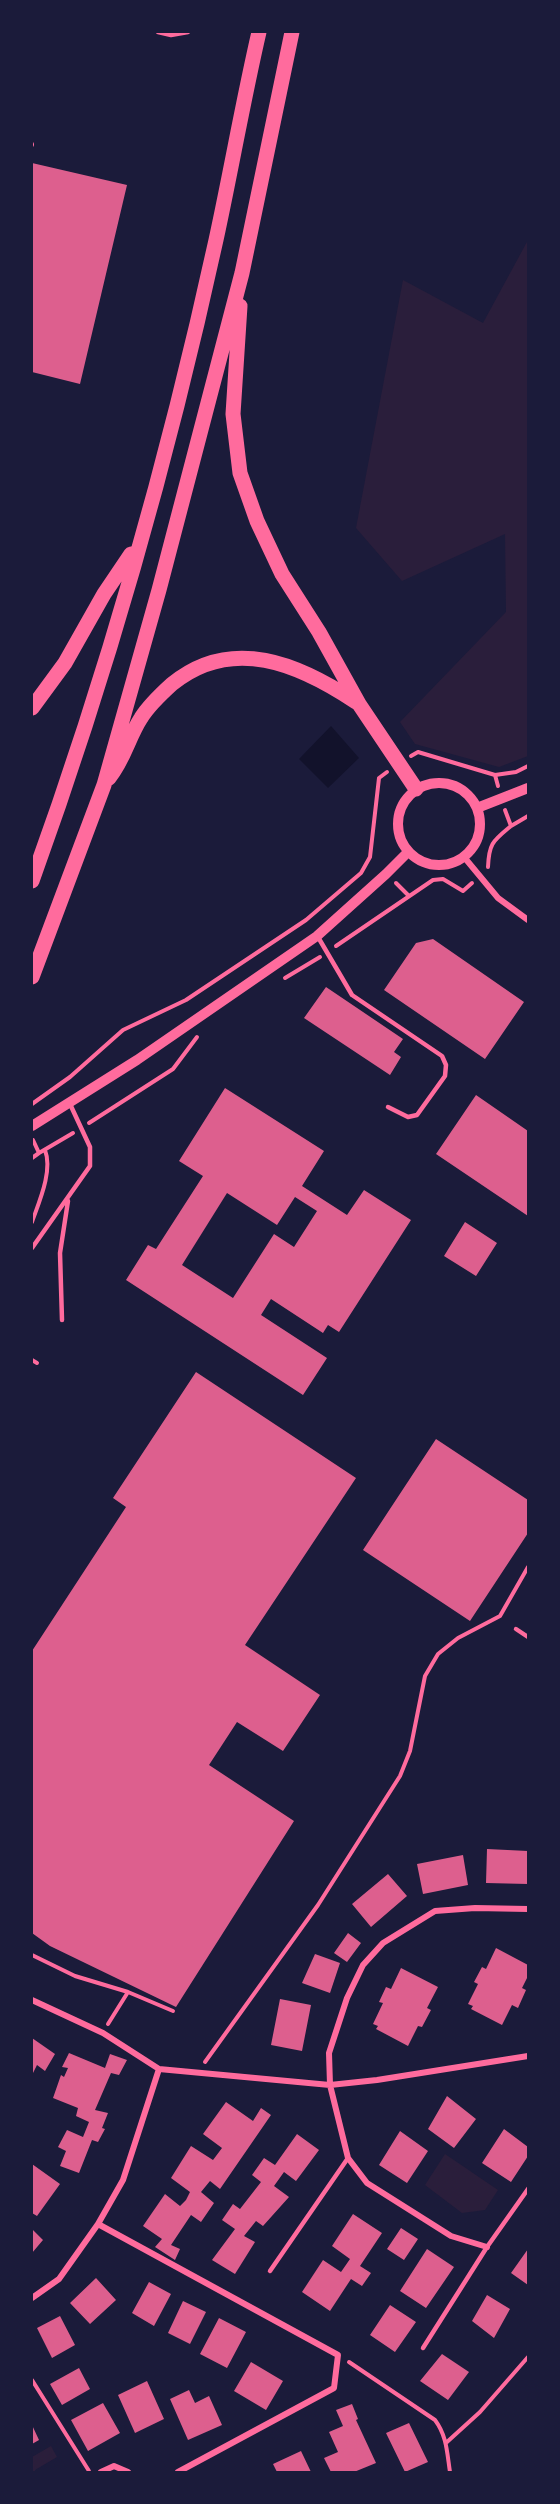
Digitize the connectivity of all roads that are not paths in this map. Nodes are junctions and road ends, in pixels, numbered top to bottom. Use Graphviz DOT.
graph roads {
  1 [pos="158,32"];
  2 [pos="188,32"];
  3 [pos="259,32"];
  4 [pos="292,32"];
  5 [pos="242,273"];
  6 [pos="139,542"];
  7 [pos="359,704"];
  8 [pos="32,708"];
  9 [pos="104,785"];
  10 [pos="528,788"];
  11 [pos="416,789"];
  12 [pos="477,808"];
  13 [pos="408,852"];
  14 [pos="464,857"];
  15 [pos="32,881"];
  16 [pos="528,920"];
  17 [pos="317,936"];
  18 [pos="32,977"];
  19 [pos="70,1104"];
  20 [pos="388,1107"];
  21 [pos="32,1126"];
  22 [pos="69,1198"];
  23 [pos="32,1248"];
  24 [pos="62,1320"];
  25 [pos="516,1629"];
  26 [pos="528,1638"];
  27 [pos="528,1909"];
  28 [pos="32,2000"];
  29 [pos="528,2056"];
  30 [pos="159,2069"];
  31 [pos="330,2085"];
  32 [pos="348,2158"];
  33 [pos="528,2189"];
  34 [pos="98,2224"];
  35 [pos="487,2247"];
  36 [pos="270,2271"];
  37 [pos="32,2298"];
  38 [pos="423,2348"];
  39 [pos="101,2472"];
  40 [pos="128,2472"];
  41 [pos="178,2472"];
  1 -- 2 [label="lane"];
  3 -- 6 [label="highway"];
  4 -- 5 [label="highway"];
  5 -- 7 [label="highway"];
  5 -- 9 [label="highway"];
  6 -- 8 [label="highway"];
  6 -- 15 [label="highway"];
  7 -- 9 [label="highway"];
  7 -- 11 [label="highway"];
  9 -- 18 [label="highway"];
  10 -- 12 [label="street"];
  11 -- 12 [label="street"];
  11 -- 13 [label="street"];
  12 -- 14 [label="street"];
  13 -- 14 [label="street"];
  13 -- 17 [label="street"];
  14 -- 16 [label="street"];
  17 -- 19 [label="street"];
  17 -- 20 [label="lane"];
  19 -- 21 [label="street"];
  19 -- 22 [label="lane"];
  22 -- 23 [label="lane"];
  22 -- 24 [label="lane"];
  25 -- 26 [label="lane"];
  27 -- 31 [label="street"];
  28 -- 30 [label="street"];
  29 -- 31 [label="street"];
  30 -- 31 [label="street"];
  30 -- 34 [label="street"];
  31 -- 32 [label="street"];
  32 -- 35 [label="street"];
  32 -- 36 [label="lane"];
  33 -- 35 [label="lane"];
  34 -- 37 [label="street"];
  34 -- 41 [label="street"];
  35 -- 38 [label="lane"];
  39 -- 40 [label="street"];
}
